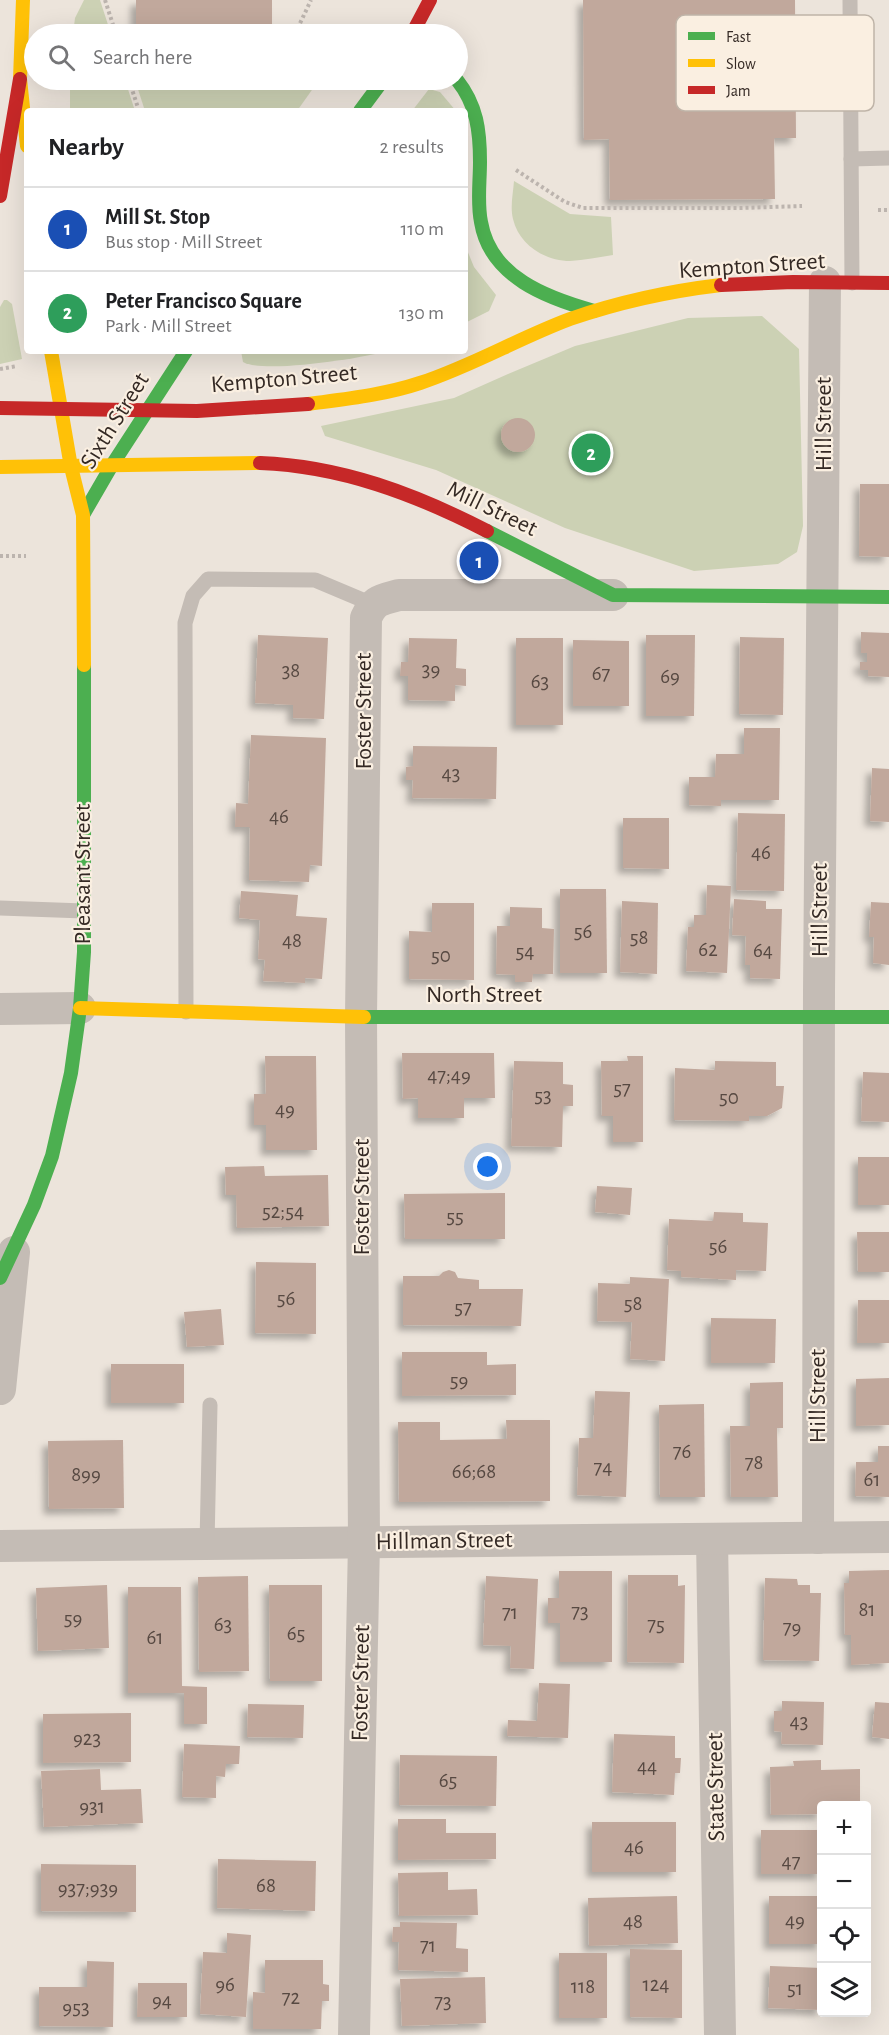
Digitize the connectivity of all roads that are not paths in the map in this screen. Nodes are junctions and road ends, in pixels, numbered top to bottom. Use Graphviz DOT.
graph roads {
  1 [pos="23,0"];
  2 [pos="430,0"];
  3 [pos="850,0"];
  4 [pos="850,15"];
  5 [pos="417,24"];
  6 [pos="20,79"];
  7 [pos="376,90"];
  8 [pos="464,90"];
  9 [pos="362,108"];
  10 [pos="851,111"];
  11 [pos="24,117"];
  12 [pos="889,158"];
  13 [pos="851,159"];
  14 [pos="0,196"];
  15 [pos="839,283"];
  16 [pos="889,283"];
  17 [pos="594,311"];
  18 [pos="52,354"];
  19 [pos="184,354"];
  20 [pos="0,408"];
  21 [pos="61,409"];
  22 [pos="148,410"];
  23 [pos="112,465"];
  24 [pos="0,467"];
  25 [pos="71,467"];
  26 [pos="83,515"];
  27 [pos="613,595"];
  28 [pos="823,597"];
  29 [pos="889,597"];
  30 [pos="372,604"];
  31 [pos="0,909"];
  32 [pos="84,911"];
  33 [pos="80,1008"];
  34 [pos="0,1009"];
  35 [pos="186,1012"];
  36 [pos="362,1017"];
  37 [pos="819,1017"];
  38 [pos="889,1017"];
  39 [pos="7,1265"];
  40 [pos="0,1389"];
  41 [pos="210,1405"];
  42 [pos="889,1537"];
  43 [pos="818,1538"];
  44 [pos="712,1539"];
  45 [pos="364,1542"];
  46 [pos="207,1544"];
  47 [pos="0,1546"];
  48 [pos="354,2035"];
  49 [pos="720,2035"];
  1 -- 6 [label="main road"];
  2 -- 5 [label="main road"];
  3 -- 4 [label="lane"];
  6 -- 11 [label="main road"];
  6 -- 14 [label="main road"];
  7 -- 9 [label="main road"];
  8 -- 17 [label="main road"];
  10 -- 13 [label="lane"];
  12 -- 13 [label="lane"];
  13 -- 15 [label="lane"];
  15 -- 16 [label="main road, Kempton Street"];
  15 -- 17 [label="main road, Kempton Street"];
  15 -- 28 [label="street, Hill Street"];
  17 -- 22 [label="main road, Kempton Street"];
  18 -- 21 [label="main road, Pleasant Street"];
  19 -- 22 [label="main road, Sixth Street"];
  20 -- 21 [label="main road, Kempton Street"];
  21 -- 22 [label="main road, Kempton Street"];
  21 -- 25 [label="main road, Pleasant Street"];
  22 -- 23 [label="main road, Sixth Street"];
  23 -- 25 [label="main road, Mill Street"];
  23 -- 26 [label="main road, Sixth Street"];
  23 -- 27 [label="main road, Mill Street"];
  24 -- 25 [label="main road, Mill Street"];
  25 -- 26 [label="main road, Pleasant Street"];
  26 -- 32 [label="main road, Pleasant Street"];
  27 -- 28 [label="main road, Mill Street"];
  27 -- 30 [label="street"];
  28 -- 29 [label="main road, Mill Street"];
  28 -- 37 [label="street, Hill Street"];
  30 -- 35 [label="lane"];
  30 -- 36 [label="street, Foster Street"];
  31 -- 32 [label="lane"];
  32 -- 33 [label="main road, Pleasant Street"];
  33 -- 34 [label="street"];
  33 -- 35 [label="main road, North Street"];
  33 -- 39 [label="main road, Pleasant Street"];
  35 -- 36 [label="main road, North Street"];
  36 -- 37 [label="main road, North Street"];
  36 -- 45 [label="street, Foster Street"];
  37 -- 38 [label="main road, North Street"];
  37 -- 43 [label="street, Hill Street"];
  39 -- 40 [label="street, Pleasant Street"];
  41 -- 46 [label="lane"];
  42 -- 43 [label="street, Hillman Street"];
  43 -- 44 [label="street, Hillman Street"];
  44 -- 45 [label="street, Hillman Street"];
  44 -- 49 [label="street, State Street"];
  45 -- 46 [label="street, Hillman Street"];
  45 -- 48 [label="street, Foster Street"];
  46 -- 47 [label="street, Hillman Street"];
}
